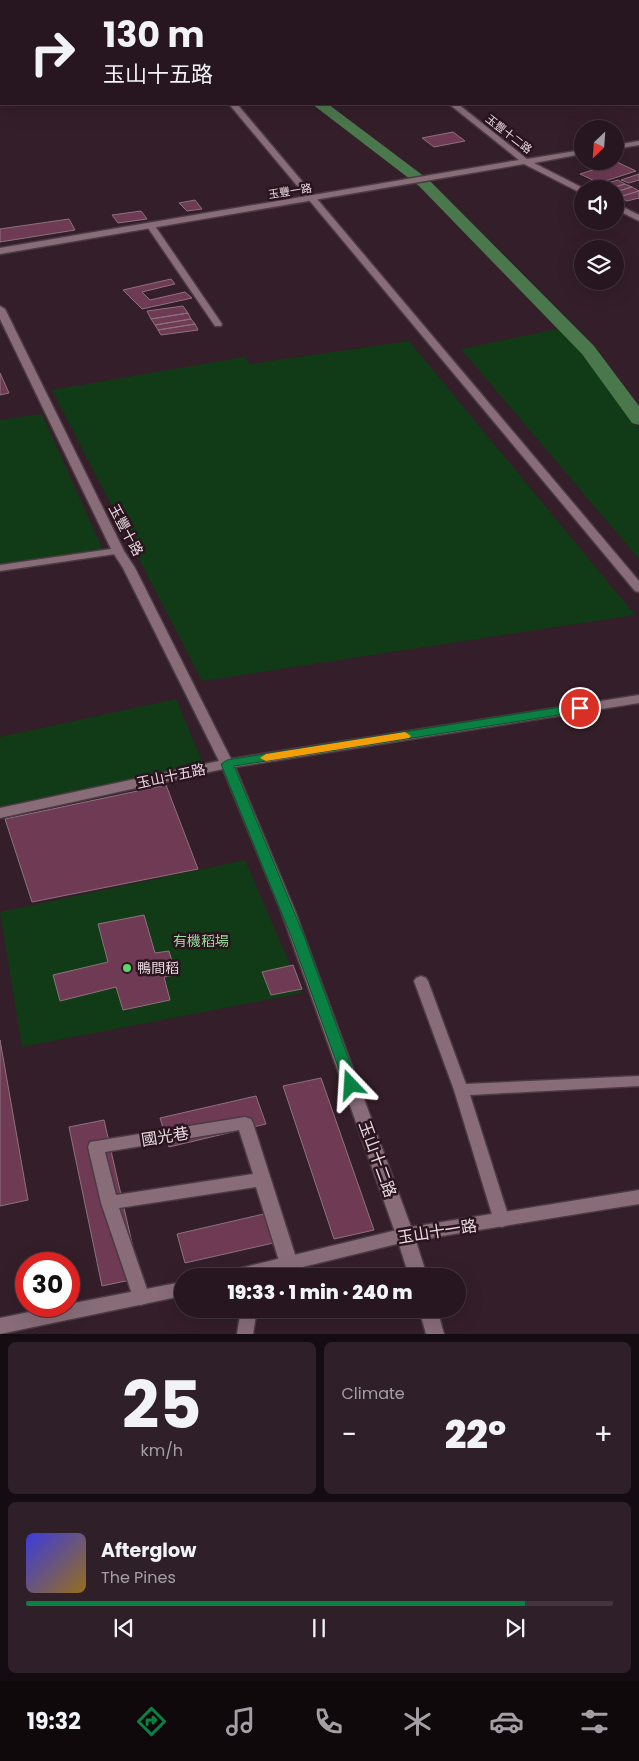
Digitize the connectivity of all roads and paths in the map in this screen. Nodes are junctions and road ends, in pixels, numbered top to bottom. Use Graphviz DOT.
graph roads {
  1 [pos="234,105"];
  2 [pos="454,105"];
  3 [pos="638,144"];
  4 [pos="624,146"];
  5 [pos="574,153"];
  6 [pos="526,162"];
  7 [pos="574,186"];
  8 [pos="314,199"];
  9 [pos="624,210"];
  10 [pos="639,218"];
  11 [pos="150,225"];
  12 [pos="0,251"];
  13 [pos="0,310"];
  14 [pos="218,324"];
  15 [pos="118,550"];
  16 [pos="0,568"];
  17 [pos="639,588"];
  18 [pos="639,699"];
  19 [pos="227,764"];
  20 [pos="0,813"];
  21 [pos="421,982"];
  22 [pos="639,1081"];
  23 [pos="461,1090"];
  24 [pos="262,1179"];
  25 [pos="639,1198"];
  26 [pos="108,1203"];
  27 [pos="502,1221"];
  28 [pos="405,1235"];
  29 [pos="289,1264"];
  30 [pos="275,1268"];
  31 [pos="415,1268"];
  32 [pos="174,1291"];
  33 [pos="141,1298"];
  34 [pos="248,1318"];
  35 [pos="431,1318"];
  36 [pos="0,1326"];
  37 [pos="245,1334"];
  38 [pos="435,1334"];
  1 -- 8 [label="street"];
  2 -- 6 [label="street, 玉豐十二路"];
  3 -- 4 [label="street"];
  5 -- 6 [label="street, 玉豐一路"];
  6 -- 7 [label="street, 玉豐十二路"];
  6 -- 8 [label="street, 玉豐一路"];
  8 -- 11 [label="street, 玉豐一路"];
  8 -- 17 [label="street"];
  9 -- 10 [label="street"];
  11 -- 12 [label="street, 玉豐一路"];
  11 -- 14 [label="lane"];
  13 -- 15 [label="street, 玉豐十路"];
  15 -- 16 [label="lane"];
  15 -- 19 [label="street, 玉豐十路"];
  18 -- 19 [label="street, 玉山十五路"];
  19 -- 20 [label="street, 玉山十五路"];
  19 -- 28 [label="street, 玉山十二路"];
  21 -- 23 [label="lane"];
  22 -- 23 [label="lane"];
  23 -- 27 [label="lane"];
  24 -- 26 [label="street"];
  24 -- 26 [label="street, 國光巷"];
  24 -- 29 [label="street, 國光巷"];
  25 -- 27 [label="street, 玉山十一路"];
  26 -- 33 [label="street, 國光巷"];
  27 -- 28 [label="street, 玉山十一路"];
  28 -- 29 [label="street, 玉山十一路"];
  28 -- 31 [label="street, 玉山十二路"];
  29 -- 30 [label="street, 玉山十一路"];
  32 -- 33 [label="street"];
  33 -- 36 [label="street"];
  34 -- 37 [label="lane"];
  35 -- 38 [label="street"];
}
